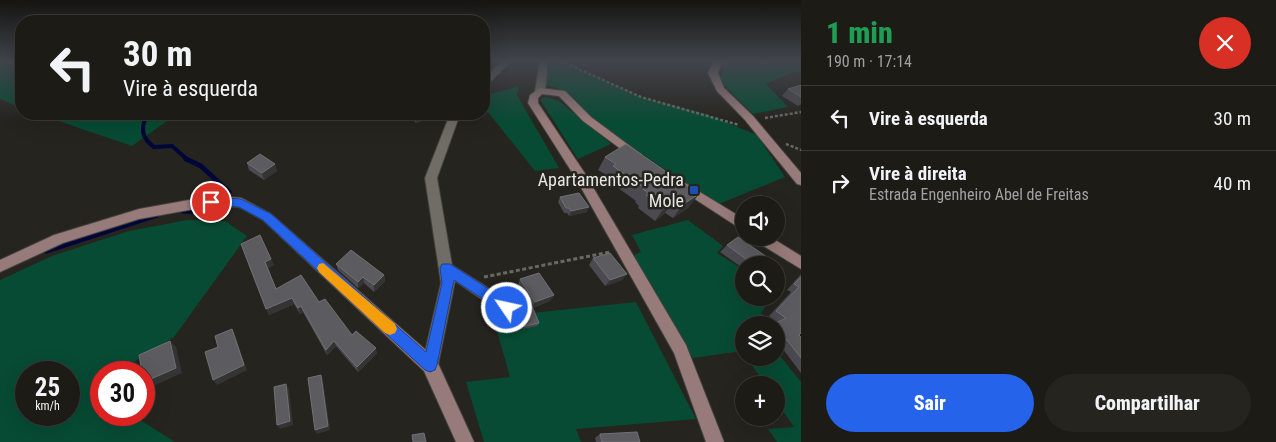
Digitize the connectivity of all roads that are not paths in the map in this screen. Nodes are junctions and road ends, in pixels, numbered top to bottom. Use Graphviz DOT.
graph roads {
  1 [pos="541,82"];
  2 [pos="716,82"];
  3 [pos="540,91"];
  4 [pos="453,120"];
  5 [pos="647,162"];
  6 [pos="801,181"];
  7 [pos="679,183"];
  8 [pos="735,220"];
  9 [pos="774,246"];
  10 [pos="801,263"];
  11 [pos="0,266"];
  12 [pos="446,268"];
  13 [pos="507,308"];
  14 [pos="430,365"];
  15 [pos="465,442"];
  16 [pos="715,442"];
  1 -- 3 [label="street"];
  2 -- 6 [label="main road"];
  3 -- 5 [label="main road"];
  3 -- 16 [label="main road"];
  4 -- 12 [label="street"];
  7 -- 8 [label="main road"];
  9 -- 10 [label="main road"];
  11 -- 14 [label="main road"];
  12 -- 13 [label="street"];
  12 -- 14 [label="street"];
  14 -- 15 [label="main road"];
}
